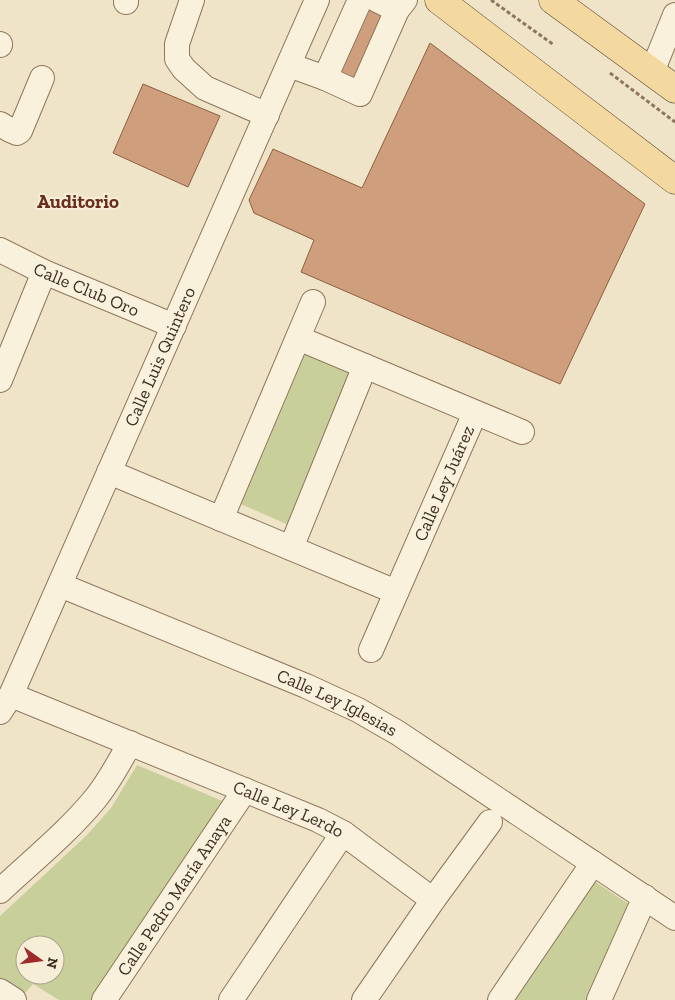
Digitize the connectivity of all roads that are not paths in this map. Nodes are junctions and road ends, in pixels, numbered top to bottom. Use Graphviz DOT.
graph roads {
  1 [pos="192,0"];
  2 [pos="317,0"];
  3 [pos="360,0"];
  4 [pos="439,0"];
  5 [pos="393,3"];
  6 [pos="562,3"];
  7 [pos="675,14"];
  8 [pos="288,65"];
  9 [pos="652,72"];
  10 [pos="42,78"];
  11 [pos="326,78"];
  12 [pos="675,89"];
  13 [pos="267,115"];
  14 [pos="9,128"];
  15 [pos="675,180"];
  16 [pos="0,250"];
  17 [pos="44,272"];
  18 [pos="313,302"];
  19 [pos="174,326"];
  20 [pos="298,338"];
  21 [pos="365,366"];
  22 [pos="0,380"];
  23 [pos="475,413"];
  24 [pos="522,432"];
  25 [pos="109,472"];
  26 [pos="221,519"];
  27 [pos="291,548"];
  28 [pos="60,585"];
  29 [pos="396,592"];
  30 [pos="371,650"];
  31 [pos="6,703"];
  32 [pos="130,744"];
  33 [pos="245,790"];
  34 [pos="490,822"];
  35 [pos="343,833"];
  36 [pos="593,863"];
  37 [pos="0,891"];
  38 [pos="644,897"];
  39 [pos="433,900"];
  40 [pos="675,918"];
  41 [pos="0,991"];
  42 [pos="14,1000"];
  43 [pos="104,1000"];
  44 [pos="231,1000"];
  45 [pos="364,1000"];
  46 [pos="500,1000"];
  47 [pos="598,1000"];
  1 -- 13 [label="street"];
  2 -- 8 [label="street, Calle Luis Quintero"];
  3 -- 11 [label="street"];
  4 -- 15 [label="main road"];
  5 -- 11 [label="street"];
  6 -- 9 [label="main road"];
  7 -- 9 [label="street"];
  8 -- 11 [label="street"];
  8 -- 13 [label="street, Calle Luis Quintero"];
  9 -- 12 [label="main road"];
  10 -- 14 [label="street"];
  13 -- 19 [label="street, Calle Luis Quintero"];
  16 -- 17 [label="street, Calle Club Oro"];
  17 -- 19 [label="street, Calle Club Oro"];
  17 -- 22 [label="street"];
  18 -- 20 [label="street"];
  19 -- 25 [label="street, Calle Luis Quintero"];
  20 -- 21 [label="street, Calle Ley Juárez"];
  20 -- 26 [label="street"];
  21 -- 23 [label="street, Calle Ley Juárez"];
  21 -- 27 [label="street"];
  23 -- 24 [label="street"];
  23 -- 29 [label="street, Calle Ley Juárez"];
  25 -- 26 [label="street"];
  25 -- 28 [label="street, Calle Luis Quintero"];
  26 -- 27 [label="street"];
  27 -- 29 [label="street"];
  28 -- 31 [label="street, Calle Luis Quintero"];
  28 -- 36 [label="street, Calle Ley Iglesias"];
  29 -- 30 [label="street, Calle Ley Juárez"];
  31 -- 32 [label="street, Calle Ley Lerdo"];
  32 -- 33 [label="street, Calle Ley Lerdo"];
  32 -- 37 [label="street"];
  33 -- 35 [label="street, Calle Ley Lerdo"];
  33 -- 43 [label="street, Calle Pedro María Anaya"];
  34 -- 39 [label="street"];
  35 -- 39 [label="street, Calle Ley Lerdo"];
  35 -- 44 [label="street"];
  36 -- 38 [label="street, Calle Ley Iglesias"];
  36 -- 46 [label="street"];
  38 -- 40 [label="street, Calle Ley Iglesias"];
  38 -- 47 [label="street"];
  39 -- 45 [label="street"];
  41 -- 42 [label="street"];
}
